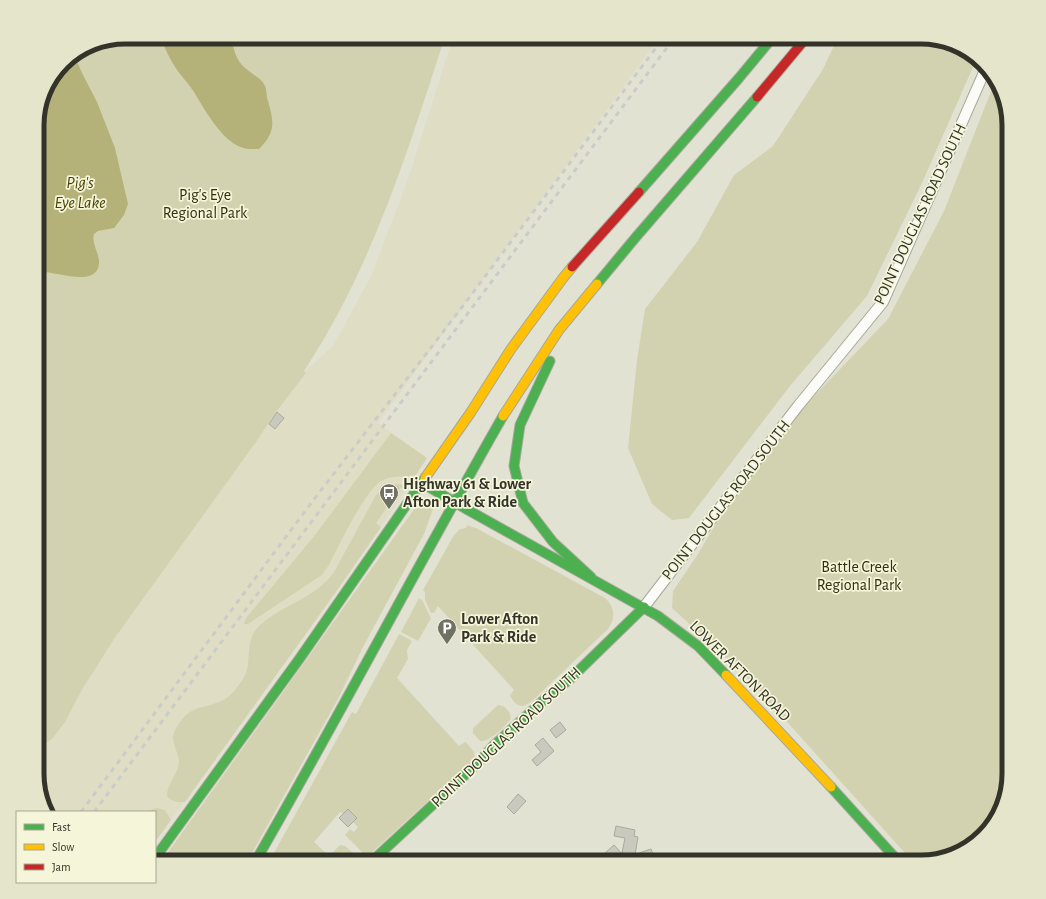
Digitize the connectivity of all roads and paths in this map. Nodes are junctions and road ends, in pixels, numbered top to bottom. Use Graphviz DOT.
graph roads {
  1 [pos="767,44"];
  2 [pos="801,44"];
  3 [pos="983,74"];
  4 [pos="559,330"];
  5 [pos="422,483"];
  6 [pos="454,502"];
  7 [pos="591,577"];
  8 [pos="644,607"];
  9 [pos="157,855"];
  10 [pos="259,855"];
  11 [pos="379,855"];
  12 [pos="893,855"];
  1 -- 5 [label="main road"];
  2 -- 4 [label="main road"];
  3 -- 8 [label="street, POINT DOUGLAS ROAD SOUTH"];
  4 -- 6 [label="main road"];
  4 -- 7 [label="main road"];
  5 -- 6 [label="main road, LOWER AFTON ROAD"];
  5 -- 9 [label="main road"];
  6 -- 7 [label="main road, LOWER AFTON ROAD"];
  6 -- 10 [label="main road"];
  7 -- 8 [label="main road, LOWER AFTON ROAD"];
  8 -- 11 [label="main road, POINT DOUGLAS ROAD SOUTH"];
  8 -- 12 [label="main road, LOWER AFTON ROAD"];
}
